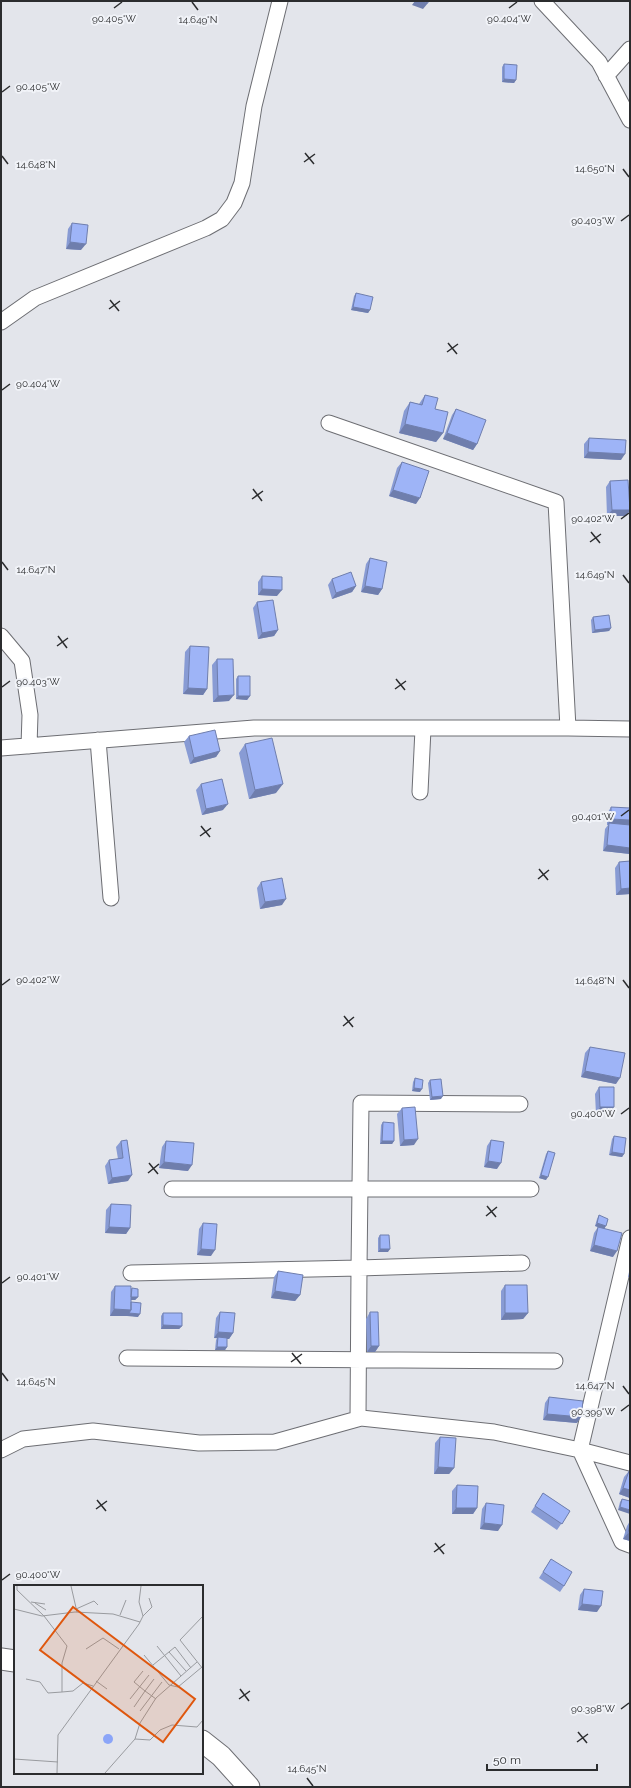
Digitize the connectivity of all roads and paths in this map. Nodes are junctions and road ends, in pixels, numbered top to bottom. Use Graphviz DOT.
graph roads {
  1 [pos="280,1"];
  2 [pos="542,1"];
  3 [pos="630,49"];
  4 [pos="606,76"];
  5 [pos="630,120"];
  6 [pos="1,322"];
  7 [pos="329,423"];
  8 [pos="1,636"];
  9 [pos="423,728"];
  10 [pos="568,728"];
  11 [pos="630,729"];
  12 [pos="98,740"];
  13 [pos="29,746"];
  14 [pos="1,748"];
  15 [pos="420,792"];
  16 [pos="111,898"];
  17 [pos="520,1104"];
  18 [pos="172,1189"];
  19 [pos="360,1189"];
  20 [pos="531,1189"];
  21 [pos="630,1238"];
  22 [pos="522,1263"];
  23 [pos="359,1268"];
  24 [pos="131,1273"];
  25 [pos="127,1358"];
  26 [pos="358,1361"];
  27 [pos="555,1361"];
  28 [pos="358,1419"];
  29 [pos="1,1450"];
  30 [pos="580,1450"];
  31 [pos="630,1463"];
  32 [pos="630,1545"];
  33 [pos="1,1659"];
  34 [pos="14,1661"];
  35 [pos="203,1742"];
  36 [pos="249,1787"];
  1 -- 6 [label="street"];
  2 -- 4 [label="street"];
  3 -- 4 [label="street"];
  4 -- 5 [label="street"];
  7 -- 10 [label="street"];
  8 -- 13 [label="street"];
  9 -- 10 [label="street"];
  9 -- 12 [label="street"];
  9 -- 15 [label="street"];
  10 -- 11 [label="street"];
  12 -- 13 [label="street"];
  12 -- 16 [label="street"];
  13 -- 14 [label="street"];
  17 -- 19 [label="street"];
  18 -- 19 [label="street"];
  19 -- 20 [label="street"];
  19 -- 23 [label="street"];
  21 -- 30 [label="street"];
  22 -- 23 [label="street"];
  23 -- 24 [label="street"];
  23 -- 26 [label="street"];
  25 -- 26 [label="street"];
  26 -- 27 [label="street"];
  26 -- 28 [label="street"];
  28 -- 29 [label="street"];
  28 -- 30 [label="street"];
  30 -- 31 [label="street"];
  30 -- 32 [label="street"];
  33 -- 34 [label="street"];
  35 -- 36 [label="street"];
}
